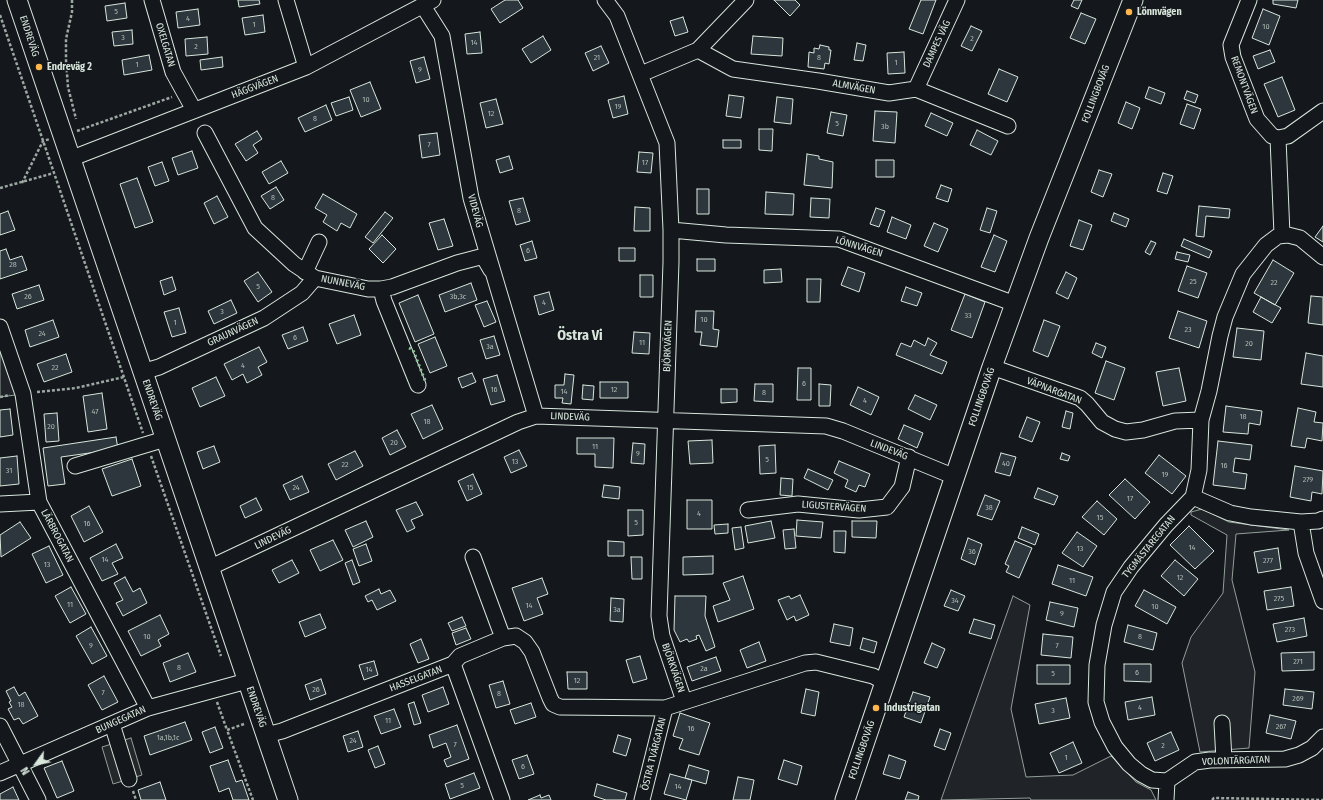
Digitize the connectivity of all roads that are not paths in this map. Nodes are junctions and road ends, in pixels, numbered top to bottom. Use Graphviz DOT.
graph roads {
  1 [pos="17,0"];
  2 [pos="152,0"];
  3 [pos="286,0"];
  4 [pos="605,0"];
  5 [pos="746,0"];
  6 [pos="957,0"];
  7 [pos="1133,0"];
  8 [pos="1249,0"];
  9 [pos="428,3"];
  10 [pos="698,50"];
  11 [pos="306,67"];
  12 [pos="641,74"];
  13 [pos="916,89"];
  14 [pos="194,110"];
  15 [pos="1323,110"];
  16 [pos="1008,126"];
  17 [pos="206,133"];
  18 [pos="1278,138"];
  19 [pos="79,156"];
  20 [pos="671,230"];
  21 [pos="1282,235"];
  22 [pos="319,242"];
  23 [pos="1323,257"];
  24 [pos="494,274"];
  25 [pos="310,275"];
  26 [pos="381,289"];
  27 [pos="1015,304"];
  28 [pos="0,327"];
  29 [pos="992,367"];
  30 [pos="133,374"];
  31 [pos="418,385"];
  32 [pos="536,416"];
  33 [pos="1201,420"];
  34 [pos="666,421"];
  35 [pos="156,442"];
  36 [pos="909,457"];
  37 [pos="75,466"];
  38 [pos="954,477"];
  39 [pos="1193,497"];
  40 [pos="39,502"];
  41 [pos="0,504"];
  42 [pos="748,510"];
  43 [pos="1323,519"];
  44 [pos="1301,522"];
  45 [pos="474,557"];
  46 [pos="209,568"];
  47 [pos="1323,601"];
  48 [pos="503,638"];
  49 [pos="453,664"];
  50 [pos="239,683"];
  51 [pos="886,683"];
  52 [pos="684,701"];
  53 [pos="148,708"];
  54 [pos="665,708"];
  55 [pos="1222,723"];
  56 [pos="112,724"];
  57 [pos="0,726"];
  58 [pos="266,735"];
  59 [pos="1323,737"];
  60 [pos="1224,760"];
  61 [pos="21,765"];
  62 [pos="0,773"];
  63 [pos="129,780"];
  64 [pos="1167,781"];
  65 [pos="38,800"];
  66 [pos="288,800"];
  67 [pos="502,800"];
  68 [pos="642,800"];
  69 [pos="845,800"];
  70 [pos="1166,800"];
  1 -- 19 [label="main road, ENDREVÄG"];
  2 -- 14 [label="street, OXELGATAN"];
  3 -- 11 [label="street"];
  4 -- 12 [label="street, BJÖRKVÄGEN"];
  5 -- 10 [label="street"];
  6 -- 13 [label="street, DAMPES VÄG"];
  7 -- 27 [label="main road, FOLLINGBOVÄG"];
  8 -- 18 [label="street, REMONTVÄGEN"];
  9 -- 11 [label="street, HÄGGVÄGEN"];
  9 -- 24 [label="street, VIDEVÄG"];
  10 -- 12 [label="street"];
  10 -- 13 [label="street, ALMVÄGEN"];
  11 -- 14 [label="street, HÄGGVÄGEN"];
  12 -- 20 [label="street, BJÖRKVÄGEN"];
  13 -- 16 [label="street"];
  14 -- 19 [label="street, HÄGGVÄGEN"];
  15 -- 18 [label="street"];
  17 -- 25 [label="street, NUNNEVÄG"];
  18 -- 21 [label="street"];
  19 -- 30 [label="main road, ENDREVÄG"];
  20 -- 27 [label="street, LÖNNVÄGEN"];
  20 -- 34 [label="street, BJÖRKVÄGEN"];
  21 -- 23 [label="street"];
  21 -- 33 [label="street"];
  22 -- 25 [label="street, GRAUNVÄGEN"];
  24 -- 26 [label="street, NUNNEVÄG"];
  24 -- 32 [label="street, VIDEVÄG"];
  25 -- 26 [label="street, NUNNEVÄG"];
  25 -- 30 [label="street, GRAUNVÄGEN"];
  26 -- 31 [label="street"];
  27 -- 29 [label="main road, FOLLINGBOVÄG"];
  28 -- 40 [label="street, LÄRBROGATAN"];
  29 -- 33 [label="street, VÄPNARGATAN"];
  29 -- 38 [label="main road, FOLLINGBOVÄG"];
  30 -- 35 [label="main road, ENDREVÄG"];
  32 -- 34 [label="street, LINDEVÄG"];
  32 -- 46 [label="street, LINDEVÄG"];
  33 -- 39 [label="street"];
  34 -- 36 [label="street, LINDEVÄG"];
  34 -- 52 [label="street, BJÖRKVÄGEN"];
  35 -- 37 [label="street"];
  35 -- 46 [label="main road, ENDREVÄG"];
  36 -- 38 [label="street, LINDEVÄG"];
  36 -- 42 [label="street, LIGUSTERVÄGEN"];
  38 -- 51 [label="main road, FOLLINGBOVÄG"];
  39 -- 44 [label="street"];
  39 -- 64 [label="street, TYGMÄSTAREGATAN"];
  40 -- 41 [label="street"];
  40 -- 53 [label="street, LÄRBROGATAN"];
  43 -- 44 [label="street"];
  44 -- 47 [label="street"];
  45 -- 48 [label="street"];
  46 -- 50 [label="main road, ENDREVÄG"];
  48 -- 49 [label="street"];
  48 -- 54 [label="street"];
  49 -- 58 [label="street, HASSELGATAN"];
  49 -- 67 [label="street, HASSELGATAN"];
  50 -- 53 [label="street, BUNGEGATAN"];
  50 -- 58 [label="main road, ENDREVÄG"];
  51 -- 52 [label="street"];
  51 -- 69 [label="main road, FOLLINGBOVÄG"];
  52 -- 54 [label="street"];
  53 -- 56 [label="street, BUNGEGATAN"];
  54 -- 68 [label="street, ÖSTRA TVÄRGATAN"];
  55 -- 60 [label="street"];
  56 -- 61 [label="street, BUNGEGATAN"];
  56 -- 63 [label="street"];
  57 -- 61 [label="street"];
  58 -- 66 [label="main road, ENDREVÄG"];
  59 -- 60 [label="street, VOLONTÄRGATAN"];
  60 -- 64 [label="street, VOLONTÄRGATAN"];
  61 -- 62 [label="street, BUNGEGATAN"];
  61 -- 65 [label="street"];
  64 -- 70 [label="street"];
}
